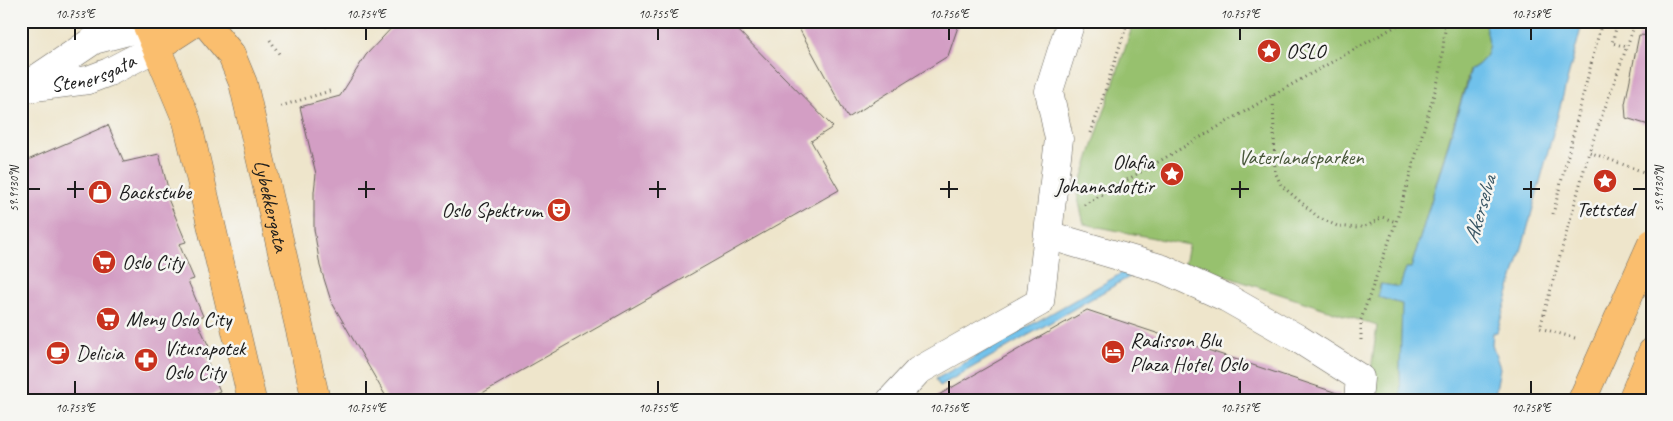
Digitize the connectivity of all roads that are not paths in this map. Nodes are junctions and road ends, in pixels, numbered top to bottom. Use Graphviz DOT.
graph roads {
  1 [pos="197,21"];
  2 [pos="204,21"];
  3 [pos="1071,21"];
  4 [pos="155,29"];
  5 [pos="22,89"];
  6 [pos="1051,236"];
  7 [pos="1652,243"];
  8 [pos="1652,352"];
  9 [pos="252,400"];
  10 [pos="316,400"];
  11 [pos="891,400"];
  12 [pos="1358,400"];
  13 [pos="1582,400"];
  14 [pos="1632,400"];
  1 -- 4 [label="main road"];
  2 -- 10 [label="main road, Lybekkergata"];
  3 -- 11 [label="street"];
  4 -- 5 [label="street, Stenersgata"];
  4 -- 9 [label="main road"];
  6 -- 12 [label="street"];
  7 -- 13 [label="main road, bridge"];
  8 -- 14 [label="main road"];
}
